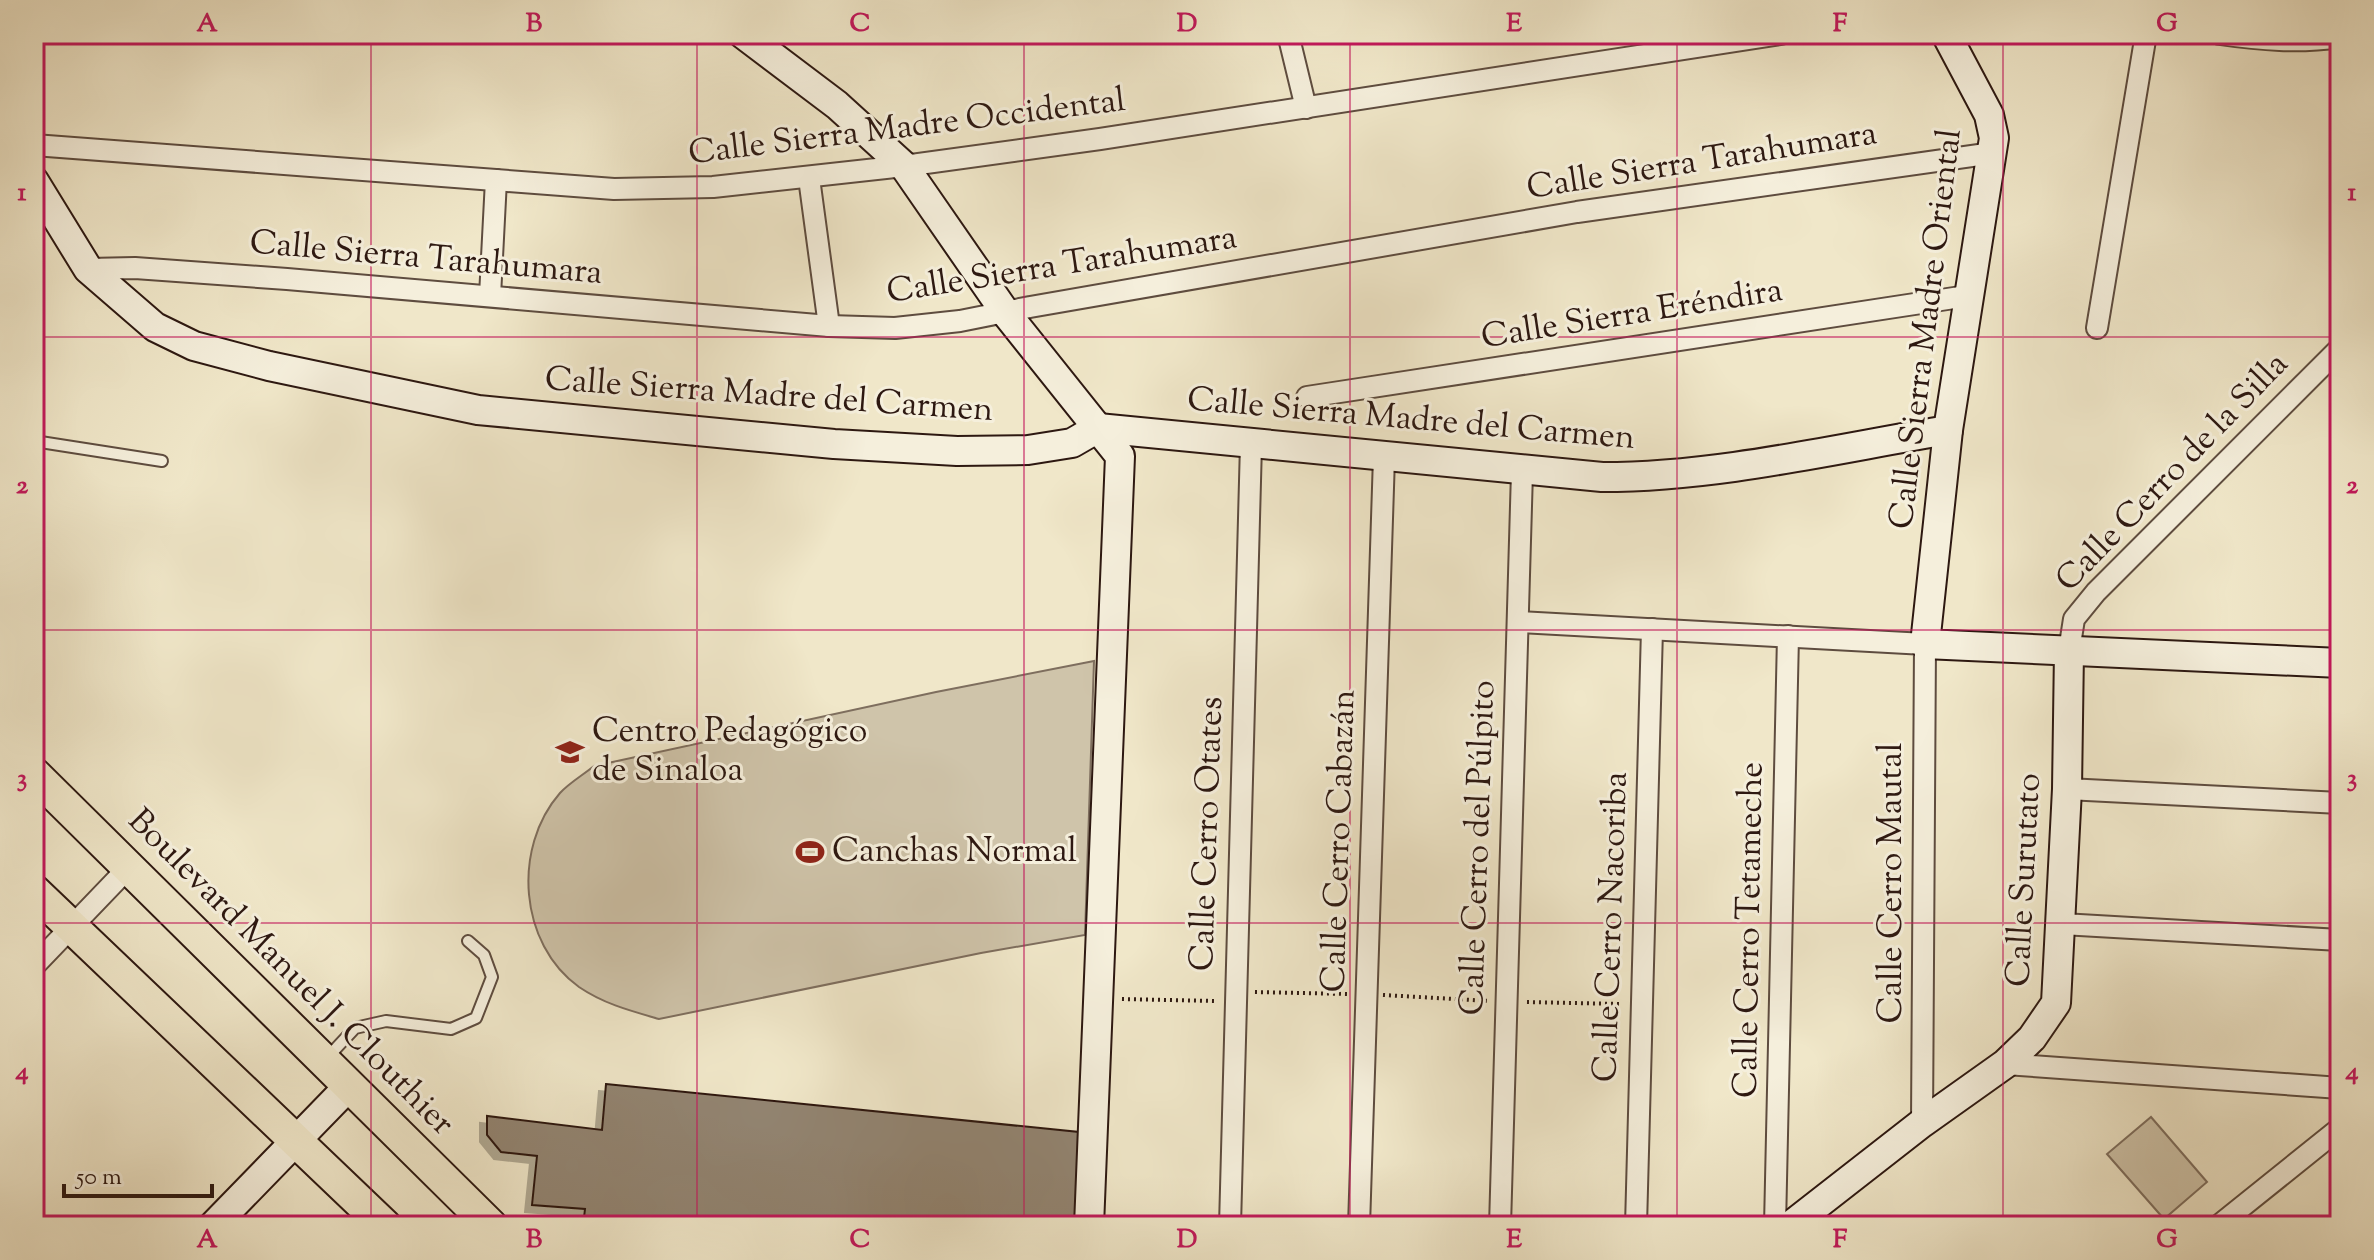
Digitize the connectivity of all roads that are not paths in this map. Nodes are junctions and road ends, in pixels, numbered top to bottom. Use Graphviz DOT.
graph roads {
  1 [pos="743,34"];
  2 [pos="1288,34"];
  3 [pos="1781,34"];
  4 [pos="1946,34"];
  5 [pos="2146,34"];
  6 [pos="2220,34"];
  7 [pos="2340,37"];
  8 [pos="1306,108"];
  9 [pos="34,145"];
  10 [pos="1993,153"];
  11 [pos="904,166"];
  12 [pos="809,178"];
  13 [pos="496,180"];
  14 [pos="34,181"];
  15 [pos="88,269"];
  16 [pos="490,296"];
  17 [pos="1967,296"];
  18 [pos="1005,312"];
  19 [pos="829,326"];
  20 [pos="2097,328"];
  21 [pos="2340,348"];
  22 [pos="1307,397"];
  23 [pos="1098,428"];
  24 [pos="1948,430"];
  25 [pos="34,441"];
  26 [pos="1251,444"];
  27 [pos="1384,457"];
  28 [pos="162,461"];
  29 [pos="1522,472"];
  30 [pos="1518,622"];
  31 [pos="1652,629"];
  32 [pos="1788,636"];
  33 [pos="1925,644"];
  34 [pos="2069,651"];
  35 [pos="2340,663"];
  36 [pos="34,774"];
  37 [pos="2067,789"];
  38 [pos="2340,803"];
  39 [pos="129,867"];
  40 [pos="34,891"];
  41 [pos="2062,924"];
  42 [pos="72,927"];
  43 [pos="2340,940"];
  44 [pos="468,941"];
  45 [pos="34,966"];
  46 [pos="324,1060"];
  47 [pos="2005,1064"];
  48 [pos="349,1086"];
  49 [pos="2340,1088"];
  50 [pos="1922,1123"];
  51 [pos="2340,1128"];
  52 [pos="296,1141"];
  53 [pos="213,1226"];
  54 [pos="385,1226"];
  55 [pos="491,1226"];
  56 [pos="1089,1226"];
  57 [pos="1230,1226"];
  58 [pos="1359,1226"];
  59 [pos="1500,1226"];
  60 [pos="1636,1226"];
  61 [pos="1775,1226"];
  62 [pos="1790,1226"];
  63 [pos="2218,1226"];
  1 -- 11 [label="street"];
  2 -- 8 [label="street"];
  3 -- 8 [label="street, Calle Sierra Madre Occidental"];
  4 -- 10 [label="street, Calle Sierra Madre Oriental"];
  5 -- 20 [label="street"];
  6 -- 7 [label="street"];
  8 -- 11 [label="street, Calle Sierra Madre Occidental"];
  9 -- 13 [label="street, Calle Sierra Madre Occidental"];
  10 -- 17 [label="street, Calle Sierra Madre Oriental"];
  10 -- 18 [label="street, Calle Sierra Tarahumara"];
  11 -- 12 [label="street, Calle Sierra Madre Occidental"];
  11 -- 18 [label="street"];
  12 -- 13 [label="street, Calle Sierra Madre Occidental"];
  12 -- 19 [label="street"];
  13 -- 16 [label="street"];
  14 -- 15 [label="street, Calle Sierra Madre del Carmen"];
  15 -- 16 [label="street, Calle Sierra Tarahumara"];
  15 -- 23 [label="street, Calle Sierra Madre del Carmen"];
  16 -- 19 [label="street, Calle Sierra Tarahumara"];
  17 -- 22 [label="street, Calle Sierra Eréndira"];
  17 -- 24 [label="street, Calle Sierra Madre Oriental"];
  18 -- 19 [label="street, Calle Sierra Tarahumara"];
  18 -- 23 [label="street"];
  21 -- 34 [label="street, Calle Cerro de la Silla"];
  23 -- 26 [label="street, Calle Sierra Madre del Carmen"];
  23 -- 56 [label="street"];
  24 -- 29 [label="street, Calle Sierra Madre del Carmen"];
  24 -- 33 [label="street, Calle Sierra Madre Oriental"];
  25 -- 28 [label="lane"];
  26 -- 27 [label="street, Calle Sierra Madre del Carmen"];
  26 -- 57 [label="street, Calle Cerro Otates"];
  27 -- 29 [label="street, Calle Sierra Madre del Carmen"];
  27 -- 58 [label="street, Calle Cerro Cabazán"];
  29 -- 30 [label="street, Calle Cerro del Púlpito"];
  30 -- 31 [label="street"];
  30 -- 59 [label="street, Calle Cerro del Púlpito"];
  31 -- 32 [label="street"];
  31 -- 60 [label="street, Calle Cerro Nacoriba"];
  32 -- 33 [label="street"];
  32 -- 61 [label="street, Calle Cerro Tetameche"];
  33 -- 34 [label="street"];
  33 -- 50 [label="street, Calle Cerro Mautal"];
  34 -- 35 [label="street"];
  34 -- 37 [label="street, Calle Surutato"];
  36 -- 39 [label="main road, Boulevard Manuel J. Clouthier"];
  37 -- 38 [label="street"];
  37 -- 41 [label="street, Calle Surutato"];
  39 -- 42 [label="street"];
  39 -- 46 [label="main road, Boulevard Manuel J. Clouthier"];
  40 -- 42 [label="main road"];
  41 -- 43 [label="street"];
  41 -- 47 [label="street, Calle Surutato"];
  42 -- 45 [label="street"];
  42 -- 52 [label="main road"];
  44 -- 46 [label="lane"];
  46 -- 48 [label="main road, Boulevard Manuel J. Clouthier"];
  47 -- 49 [label="street"];
  47 -- 50 [label="street, Calle Surutato"];
  48 -- 52 [label="street"];
  48 -- 55 [label="main road, Boulevard Manuel J. Clouthier"];
  50 -- 62 [label="street, Calle Surutato"];
  51 -- 63 [label="street"];
  52 -- 53 [label="street"];
  52 -- 54 [label="main road"];
}
